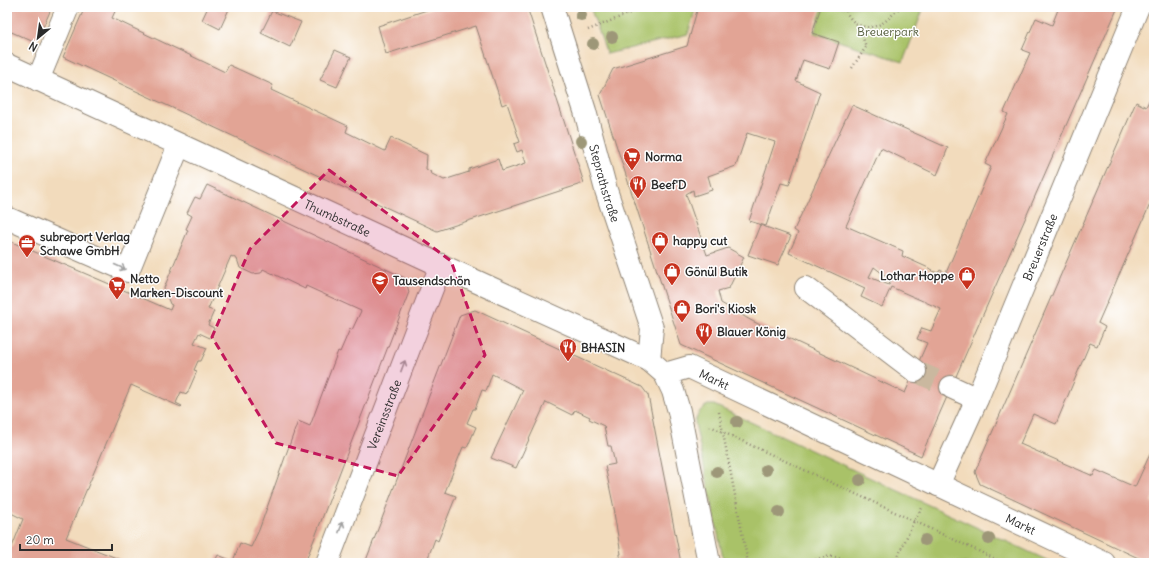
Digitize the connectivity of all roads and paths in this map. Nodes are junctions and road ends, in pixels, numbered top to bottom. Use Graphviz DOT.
graph roads {
  1 [pos="68,7"];
  2 [pos="552,7"];
  3 [pos="645,7"];
  4 [pos="845,7"];
  5 [pos="900,7"];
  6 [pos="1137,7"];
  7 [pos="859,26"];
  8 [pos="563,40"];
  9 [pos="7,65"];
  10 [pos="852,68"];
  11 [pos="38,80"];
  12 [pos="180,145"];
  13 [pos="7,218"];
  14 [pos="441,266"];
  15 [pos="806,288"];
  16 [pos="649,360"];
  17 [pos="915,371"];
  18 [pos="665,374"];
  19 [pos="712,378"];
  20 [pos="952,387"];
  21 [pos="977,399"];
  22 [pos="679,411"];
  23 [pos="722,432"];
  24 [pos="938,485"];
  25 [pos="914,521"];
  26 [pos="327,563"];
  27 [pos="709,563"];
  28 [pos="748,563"];
  29 [pos="808,563"];
  30 [pos="850,563"];
  31 [pos="895,563"];
  32 [pos="1004,563"];
  33 [pos="1104,563"];
  1 -- 11 [label="street"];
  2 -- 8 [label="street, Steprathstraße"];
  3 -- 8 [label="path"];
  4 -- 7 [label="path"];
  5 -- 7 [label="path"];
  6 -- 21 [label="street, Breuerstraße"];
  7 -- 10 [label="path"];
  8 -- 16 [label="street, Steprathstraße"];
  9 -- 11 [label="street, Thumbstraße"];
  11 -- 12 [label="street, Thumbstraße"];
  13 -- 12 [label="street, one-way"];
  12 -- 14 [label="street, Thumbstraße"];
  14 -- 16 [label="street, Thumbstraße"];
  26 -- 14 [label="street, Vereinsstraße, one-way"];
  15 -- 17 [label="street"];
  16 -- 18 [label="street, Thumbstraße"];
  18 -- 19 [label="street, Markt"];
  18 -- 22 [label="street"];
  19 -- 23 [label="path"];
  19 -- 24 [label="street, Markt"];
  20 -- 21 [label="street"];
  21 -- 24 [label="street, Breuerstraße"];
  22 -- 23 [label="path"];
  22 -- 27 [label="street"];
  23 -- 25 [label="path"];
  23 -- 28 [label="path"];
  24 -- 25 [label="path"];
  24 -- 33 [label="street, Markt"];
  25 -- 31 [label="path"];
  25 -- 32 [label="path"];
  29 -- 30 [label="path"];
}
